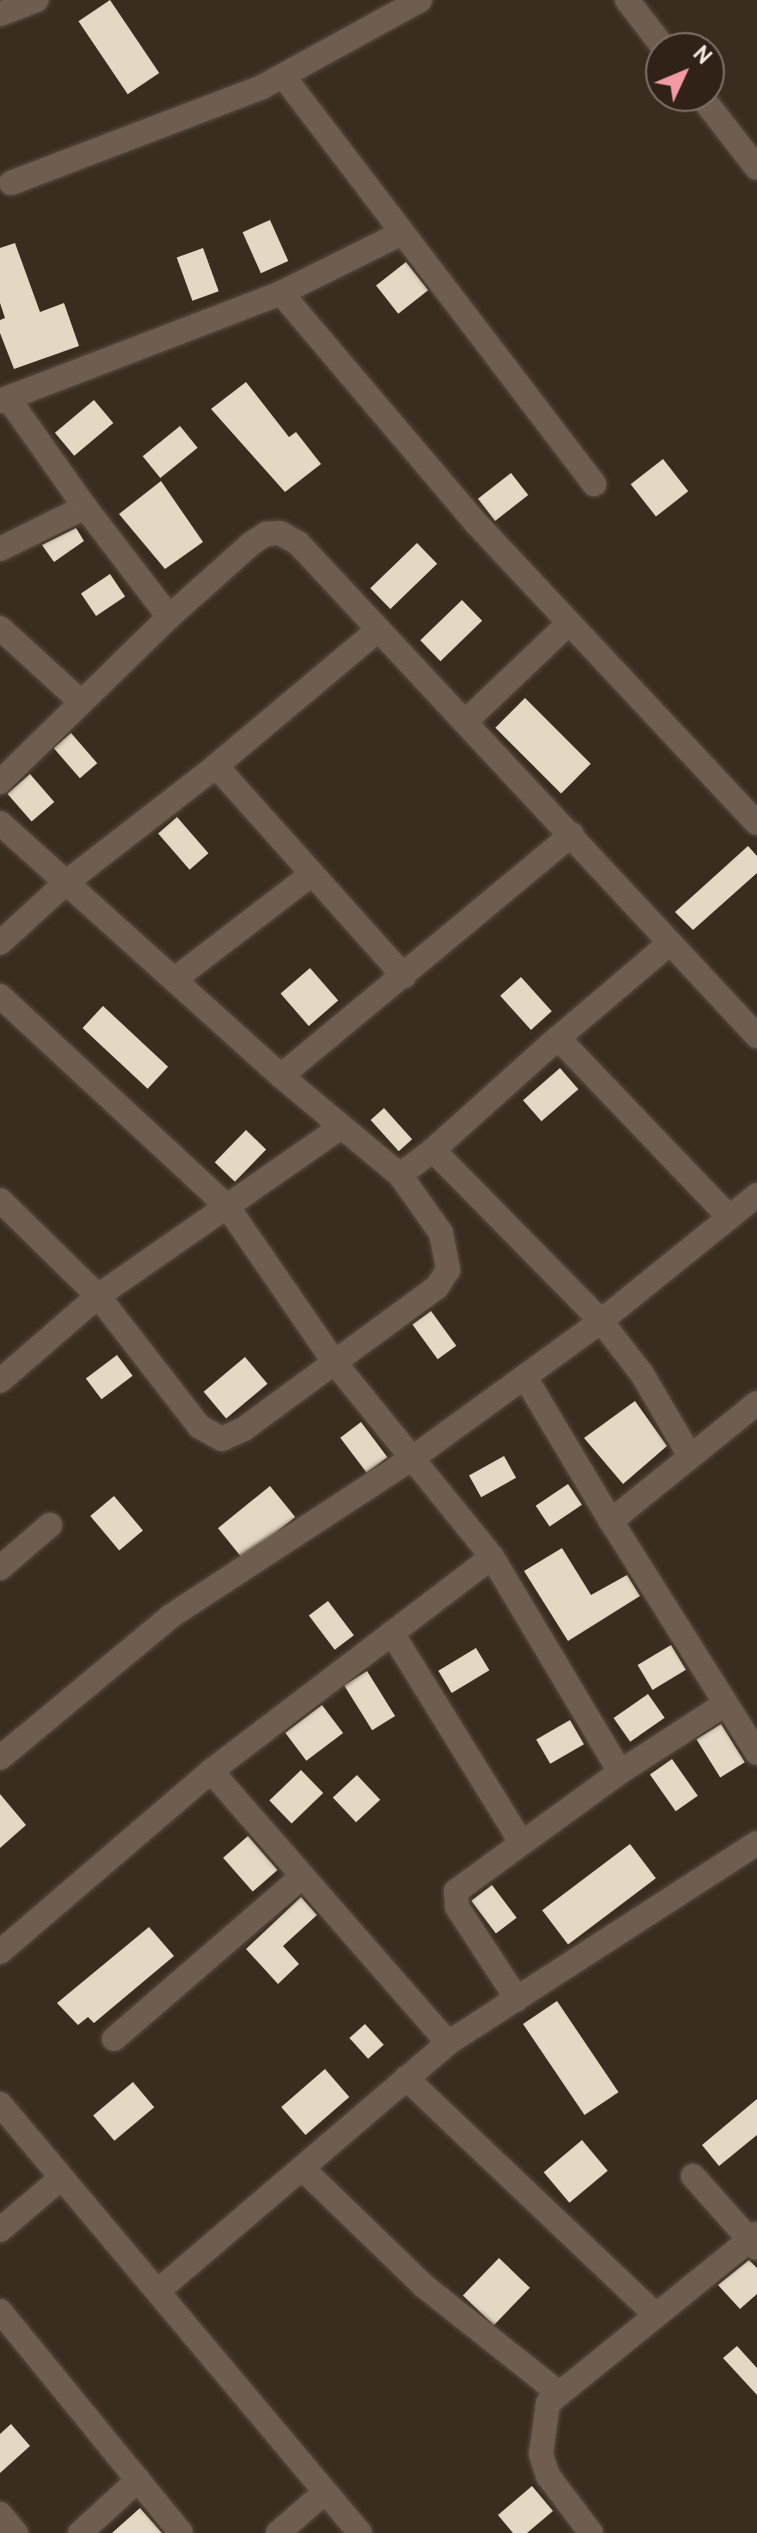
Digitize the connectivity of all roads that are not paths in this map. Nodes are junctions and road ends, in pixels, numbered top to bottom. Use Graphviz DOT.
graph roads {
  1 [pos="36,0"];
  2 [pos="420,0"];
  3 [pos="627,0"];
  4 [pos="0,14"];
  5 [pos="652,32"];
  6 [pos="284,77"];
  7 [pos="713,112"];
  8 [pos="757,168"];
  9 [pos="4,179"];
  10 [pos="402,233"];
  11 [pos="281,293"];
  12 [pos="4,400"];
  13 [pos="594,484"];
  14 [pos="85,507"];
  15 [pos="0,549"];
  16 [pos="169,617"];
  17 [pos="568,624"];
  18 [pos="0,628"];
  19 [pos="378,630"];
  20 [pos="81,702"];
  21 [pos="465,722"];
  22 [pos="216,766"];
  23 [pos="0,782"];
  24 [pos="0,823"];
  25 [pos="757,823"];
  26 [pos="572,834"];
  27 [pos="312,874"];
  28 [pos="68,881"];
  29 [pos="0,943"];
  30 [pos="670,943"];
  31 [pos="404,976"];
  32 [pos="175,979"];
  33 [pos="0,996"];
  34 [pos="757,1036"];
  35 [pos="558,1038"];
  36 [pos="281,1076"];
  37 [pos="341,1127"];
  38 [pos="433,1150"];
  39 [pos="400,1175"];
  40 [pos="757,1195"];
  41 [pos="0,1200"];
  42 [pos="227,1206"];
  43 [pos="729,1217"];
  44 [pos="98,1296"];
  45 [pos="601,1321"];
  46 [pos="335,1363"];
  47 [pos="525,1377"];
  48 [pos="0,1381"];
  49 [pos="757,1403"];
  50 [pos="690,1456"];
  51 [pos="414,1457"];
  52 [pos="611,1521"];
  53 [pos="50,1525"];
  54 [pos="492,1557"];
  55 [pos="0,1568"];
  56 [pos="392,1633"];
  57 [pos="725,1704"];
  58 [pos="757,1753"];
  59 [pos="0,1758"];
  60 [pos="211,1771"];
  61 [pos="620,1772"];
  62 [pos="520,1840"];
  63 [pos="757,1843"];
  64 [pos="302,1877"];
  65 [pos="0,1952"];
  66 [pos="517,1999"];
  67 [pos="114,2039"];
  68 [pos="448,2043"];
  69 [pos="406,2078"];
  70 [pos="0,2104"];
  71 [pos="304,2170"];
  72 [pos="693,2176"];
  73 [pos="61,2178"];
  74 [pos="0,2230"];
  75 [pos="755,2241"];
  76 [pos="159,2290"];
  77 [pos="0,2311"];
  78 [pos="656,2315"];
  79 [pos="559,2393"];
  80 [pos="138,2480"];
  81 [pos="325,2492"];
  82 [pos="0,2514"];
  83 [pos="16,2533"];
  84 [pos="80,2533"];
  85 [pos="181,2533"];
  86 [pos="278,2533"];
  87 [pos="360,2533"];
  88 [pos="591,2533"];
  1 -- 4 [label="street"];
  2 -- 6 [label="street"];
  3 -- 5 [label="street"];
  6 -- 9 [label="street"];
  6 -- 10 [label="street"];
  7 -- 8 [label="street"];
  10 -- 11 [label="street"];
  10 -- 13 [label="street"];
  11 -- 12 [label="street"];
  11 -- 17 [label="street"];
  12 -- 14 [label="street"];
  14 -- 15 [label="street"];
  14 -- 16 [label="street"];
  16 -- 19 [label="street"];
  16 -- 20 [label="street"];
  17 -- 21 [label="street"];
  17 -- 25 [label="street"];
  18 -- 20 [label="street"];
  19 -- 21 [label="street"];
  19 -- 22 [label="street"];
  20 -- 23 [label="street"];
  21 -- 26 [label="street"];
  22 -- 27 [label="street"];
  22 -- 28 [label="street"];
  24 -- 28 [label="street"];
  26 -- 30 [label="street"];
  26 -- 31 [label="street"];
  27 -- 31 [label="street"];
  27 -- 32 [label="street"];
  28 -- 29 [label="street"];
  28 -- 32 [label="street"];
  30 -- 34 [label="street"];
  30 -- 35 [label="street"];
  31 -- 36 [label="street"];
  32 -- 36 [label="street"];
  33 -- 42 [label="street"];
  35 -- 38 [label="street"];
  35 -- 43 [label="street"];
  36 -- 37 [label="street"];
  37 -- 39 [label="street"];
  37 -- 42 [label="street"];
  38 -- 39 [label="street"];
  38 -- 45 [label="street"];
  39 -- 46 [label="street"];
  40 -- 43 [label="street"];
  41 -- 44 [label="street"];
  42 -- 44 [label="street"];
  42 -- 46 [label="street"];
  43 -- 45 [label="street"];
  44 -- 46 [label="street"];
  44 -- 48 [label="street"];
  45 -- 47 [label="street"];
  45 -- 50 [label="street"];
  46 -- 51 [label="street"];
  47 -- 51 [label="street"];
  47 -- 52 [label="street"];
  49 -- 50 [label="street"];
  50 -- 52 [label="street"];
  51 -- 54 [label="street"];
  51 -- 59 [label="street"];
  52 -- 57 [label="street"];
  53 -- 55 [label="street"];
  54 -- 56 [label="street"];
  54 -- 61 [label="street"];
  56 -- 60 [label="street"];
  56 -- 62 [label="street"];
  57 -- 58 [label="street"];
  57 -- 61 [label="street"];
  60 -- 64 [label="street"];
  60 -- 65 [label="street"];
  61 -- 62 [label="street"];
  62 -- 66 [label="street"];
  63 -- 66 [label="street"];
  64 -- 67 [label="street"];
  64 -- 68 [label="street"];
  66 -- 68 [label="street"];
  68 -- 69 [label="street"];
  69 -- 71 [label="street"];
  69 -- 78 [label="street"];
  70 -- 73 [label="street"];
  71 -- 76 [label="street"];
  71 -- 79 [label="street"];
  72 -- 75 [label="street"];
  73 -- 74 [label="street"];
  73 -- 76 [label="street"];
  75 -- 78 [label="street"];
  76 -- 81 [label="street"];
  77 -- 80 [label="street"];
  78 -- 79 [label="street"];
  79 -- 88 [label="street"];
  80 -- 84 [label="street"];
  80 -- 85 [label="street"];
  81 -- 86 [label="street"];
  81 -- 87 [label="street"];
  82 -- 83 [label="street"];
}
